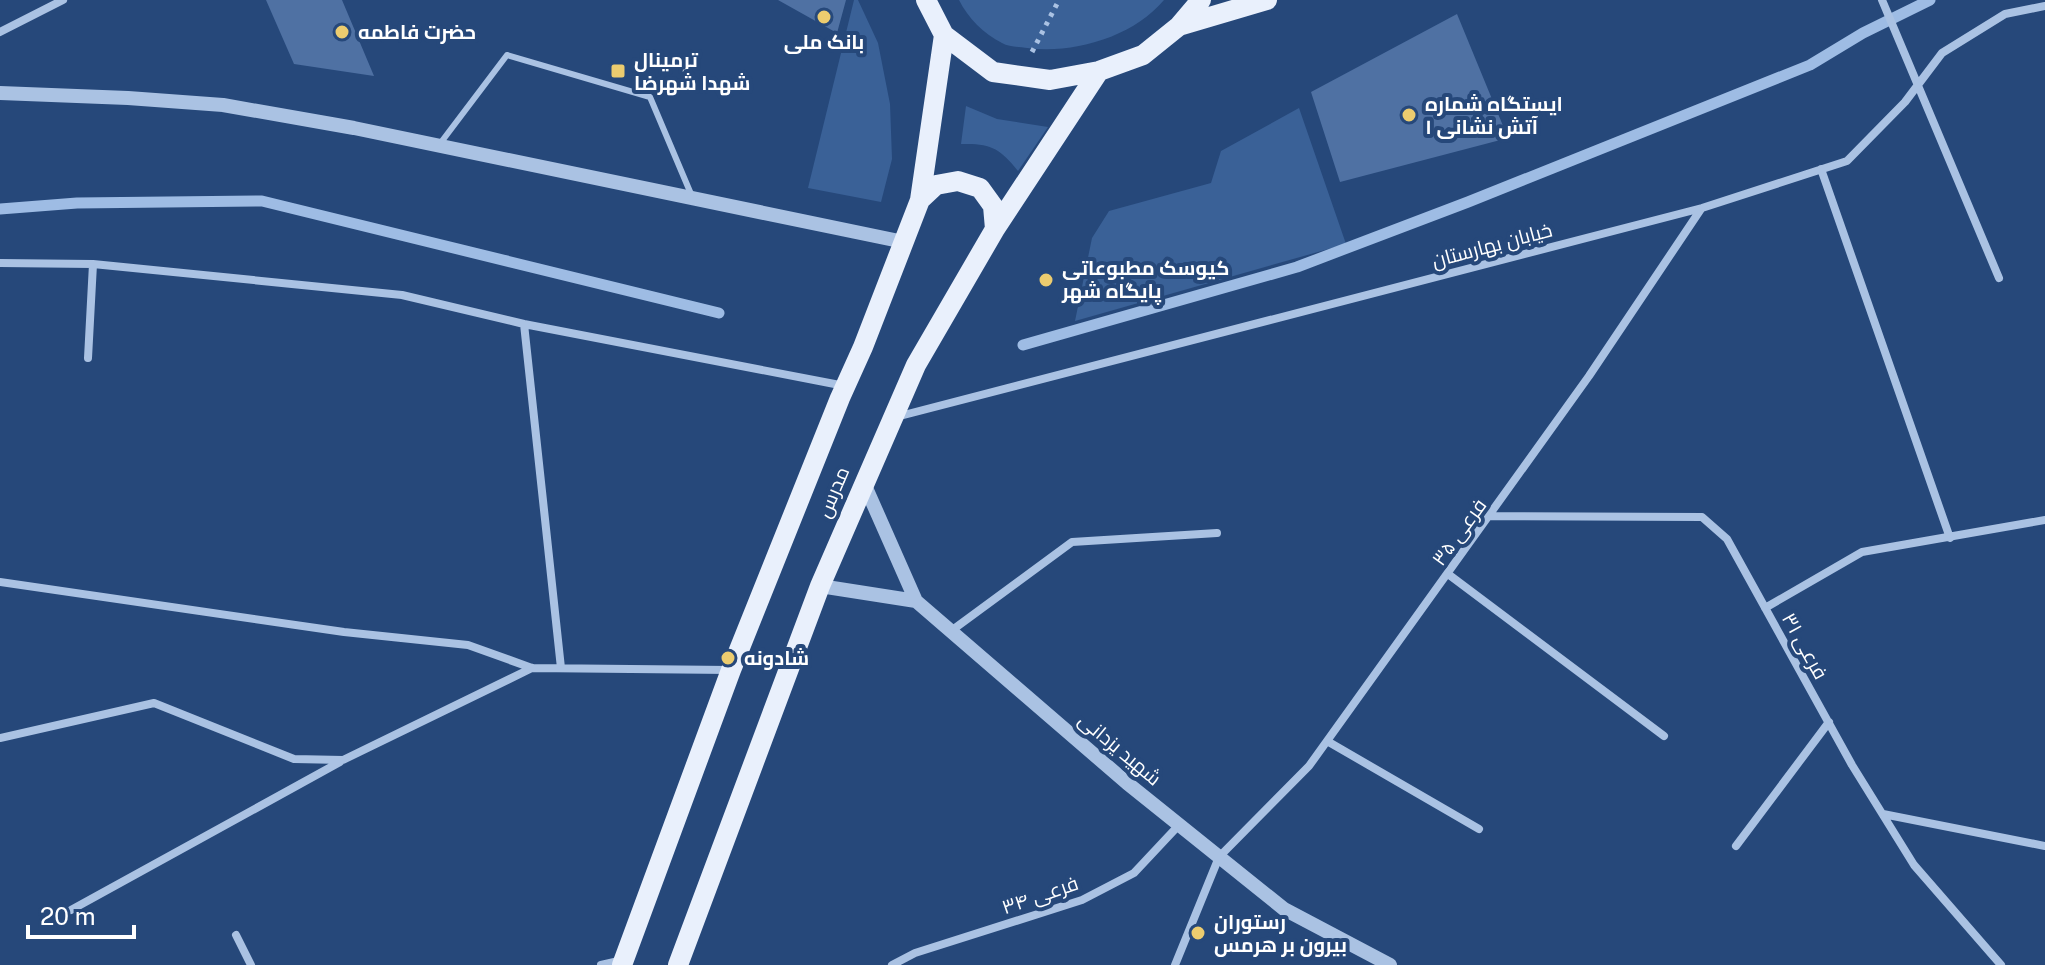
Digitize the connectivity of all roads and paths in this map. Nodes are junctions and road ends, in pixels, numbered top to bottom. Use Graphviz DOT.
graph roads {
  1 [pos="63,0"];
  2 [pos="926,0"];
  3 [pos="1059,0"];
  4 [pos="1201,0"];
  5 [pos="1267,0"];
  6 [pos="1882,0"];
  7 [pos="2045,6"];
  8 [pos="1179,26"];
  9 [pos="0,32"];
  10 [pos="944,35"];
  11 [pos="1099,71"];
  12 [pos="1019,75"];
  13 [pos="1917,86"];
  14 [pos="0,93"];
  15 [pos="439,145"];
  16 [pos="1821,169"];
  17 [pos="693,198"];
  18 [pos="920,200"];
  19 [pos="1702,208"];
  20 [pos="995,229"];
  21 [pos="904,242"];
  22 [pos="0,263"];
  23 [pos="93,264"];
  24 [pos="1999,278"];
  25 [pos="524,324"];
  26 [pos="88,358"];
  27 [pos="845,386"];
  28 [pos="892,418"];
  29 [pos="863,481"];
  30 [pos="1490,516"];
  31 [pos="2045,520"];
  32 [pos="1217,533"];
  33 [pos="1950,538"];
  34 [pos="1448,574"];
  35 [pos="0,582"];
  36 [pos="820,586"];
  37 [pos="916,601"];
  38 [pos="1765,608"];
  39 [pos="951,631"];
  40 [pos="532,668"];
  41 [pos="561,668"];
  42 [pos="731,670"];
  43 [pos="1829,722"];
  44 [pos="1664,736"];
  45 [pos="0,738"];
  46 [pos="1327,741"];
  47 [pos="343,760"];
  48 [pos="1883,814"];
  49 [pos="1179,825"];
  50 [pos="1479,829"];
  51 [pos="1736,846"];
  52 [pos="2045,846"];
  53 [pos="1219,857"];
  54 [pos="71,910"];
  55 [pos="236,935"];
  56 [pos="623,963"];
  57 [pos="251,965"];
  58 [pos="601,965"];
  59 [pos="678,965"];
  60 [pos="892,965"];
  61 [pos="1175,965"];
  62 [pos="1390,965"];
  63 [pos="2001,965"];
  1 -- 9 [label="street"];
  2 -- 10 [label="main road"];
  3 -- 12 [label="path"];
  4 -- 8 [label="main road"];
  5 -- 8 [label="main road"];
  6 -- 13 [label="street"];
  7 -- 13 [label="street, خیابان بهارستان"];
  8 -- 11 [label="main road"];
  10 -- 12 [label="main road"];
  10 -- 18 [label="main road, مدرس"];
  11 -- 12 [label="main road"];
  11 -- 20 [label="main road, مدرس"];
  13 -- 16 [label="street, خیابان بهارستان"];
  13 -- 24 [label="street"];
  14 -- 15 [label="street"];
  15 -- 17 [label="street"];
  15 -- 17 [label="lane"];
  16 -- 19 [label="street, خیابان بهارستان"];
  16 -- 33 [label="street"];
  17 -- 21 [label="street"];
  18 -- 20 [label="main road"];
  18 -- 21 [label="main road, مدرس"];
  19 -- 28 [label="street, خیابان بهارستان"];
  19 -- 30 [label="street, فرعی ۳۵"];
  20 -- 28 [label="main road, مدرس"];
  21 -- 27 [label="main road, مدرس"];
  22 -- 23 [label="street"];
  23 -- 25 [label="street"];
  23 -- 26 [label="street"];
  25 -- 27 [label="street"];
  25 -- 41 [label="street"];
  27 -- 42 [label="main road, مدرس"];
  28 -- 29 [label="main road, مدرس"];
  29 -- 36 [label="main road, مدرس"];
  29 -- 37 [label="street"];
  30 -- 34 [label="street, فرعی ۳۵"];
  30 -- 38 [label="street, فرعی ۳۱"];
  31 -- 33 [label="street"];
  32 -- 39 [label="street"];
  33 -- 38 [label="street"];
  34 -- 44 [label="street"];
  34 -- 46 [label="street, فرعی ۳۵"];
  35 -- 40 [label="street"];
  36 -- 37 [label="street"];
  36 -- 59 [label="main road, مدرس"];
  37 -- 39 [label="street, شهید یزدانی"];
  38 -- 43 [label="street, فرعی ۳۱"];
  39 -- 49 [label="street, شهید یزدانی"];
  40 -- 41 [label="street"];
  40 -- 47 [label="street"];
  41 -- 42 [label="street"];
  42 -- 56 [label="main road, مدرس"];
  43 -- 48 [label="street, فرعی ۳۱"];
  43 -- 51 [label="street"];
  45 -- 47 [label="street"];
  46 -- 50 [label="street"];
  46 -- 53 [label="street, فرعی ۳۵"];
  47 -- 54 [label="street"];
  48 -- 52 [label="street"];
  48 -- 63 [label="street, فرعی ۳۱"];
  49 -- 53 [label="street, شهید یزدانی"];
  49 -- 60 [label="street, فرعی ۳۴"];
  53 -- 61 [label="street"];
  53 -- 62 [label="street, شهید یزدانی"];
  55 -- 57 [label="street"];
  56 -- 58 [label="street"];
}
